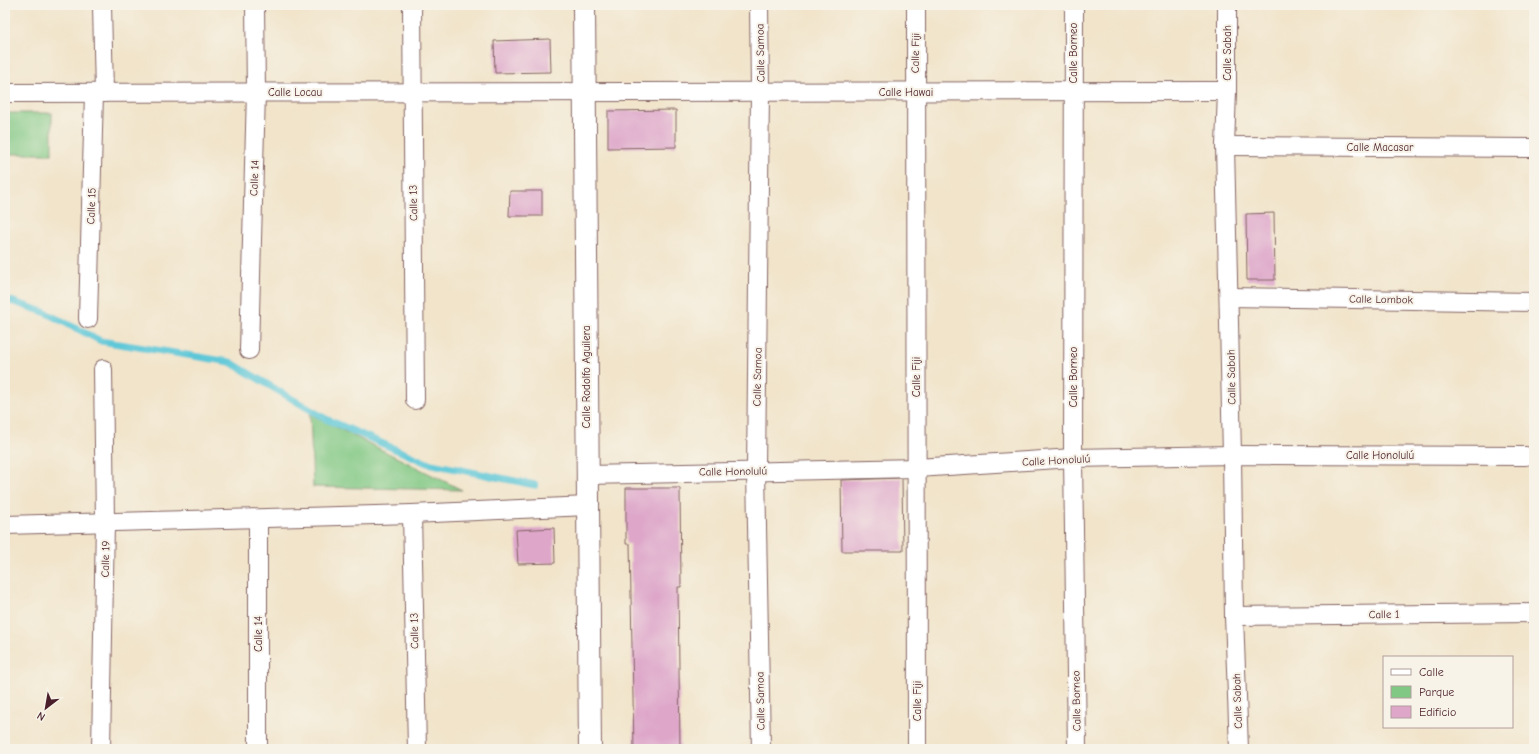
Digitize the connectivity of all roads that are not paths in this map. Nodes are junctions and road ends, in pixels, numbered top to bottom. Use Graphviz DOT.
graph roads {
  1 [pos="102,5"];
  2 [pos="255,5"];
  3 [pos="412,5"];
  4 [pos="584,5"];
  5 [pos="759,5"];
  6 [pos="916,5"];
  7 [pos="1074,5"];
  8 [pos="1227,5"];
  9 [pos="1227,91"];
  10 [pos="256,92"];
  11 [pos="412,92"];
  12 [pos="585,92"];
  13 [pos="760,92"];
  14 [pos="915,92"];
  15 [pos="1073,92"];
  16 [pos="5,93"];
  17 [pos="99,93"];
  18 [pos="1225,146"];
  19 [pos="1534,148"];
  20 [pos="1229,297"];
  21 [pos="1534,302"];
  22 [pos="88,319"];
  23 [pos="249,350"];
  24 [pos="103,369"];
  25 [pos="415,400"];
  26 [pos="1232,455"];
  27 [pos="1526,456"];
  28 [pos="1073,458"];
  29 [pos="917,468"];
  30 [pos="756,470"];
  31 [pos="587,475"];
  32 [pos="588,506"];
  33 [pos="412,514"];
  34 [pos="258,519"];
  35 [pos="106,521"];
  36 [pos="5,525"];
  37 [pos="1534,613"];
  38 [pos="1234,616"];
  39 [pos="101,749"];
  40 [pos="258,749"];
  41 [pos="417,749"];
  42 [pos="590,749"];
  43 [pos="761,749"];
  44 [pos="917,749"];
  45 [pos="1077,749"];
  46 [pos="1239,749"];
  1 -- 17 [label="street, Calle 15"];
  2 -- 10 [label="street, Calle 14"];
  3 -- 11 [label="street, Calle 13"];
  4 -- 12 [label="street, Calle Rodolfo Aguilera"];
  5 -- 13 [label="street, Calle Samoa"];
  6 -- 14 [label="street, Calle Fiji"];
  7 -- 15 [label="street, Calle Borneo"];
  8 -- 9 [label="street, Calle Sabah"];
  9 -- 15 [label="street, Calle Hawai"];
  9 -- 18 [label="street, Calle Sabah"];
  10 -- 11 [label="street, Calle Locau"];
  10 -- 17 [label="street, Calle Locau"];
  10 -- 23 [label="street, Calle 14"];
  11 -- 12 [label="street, Calle Locau"];
  11 -- 25 [label="street, Calle 13"];
  12 -- 13 [label="street, Calle Hawai"];
  12 -- 31 [label="street, Calle Rodolfo Aguilera"];
  13 -- 14 [label="street, Calle Hawai"];
  13 -- 30 [label="street, Calle Samoa"];
  14 -- 15 [label="street, Calle Hawai"];
  14 -- 29 [label="street, Calle Fiji"];
  15 -- 28 [label="street, Calle Borneo"];
  16 -- 17 [label="street, Calle Locau"];
  17 -- 22 [label="street, Calle 15"];
  18 -- 19 [label="street, Calle Macasar"];
  18 -- 20 [label="street, Calle Sabah"];
  20 -- 21 [label="street, Calle Lombok"];
  20 -- 26 [label="street, Calle Sabah"];
  24 -- 35 [label="street, Calle 19"];
  26 -- 27 [label="street, Calle Honolulú"];
  26 -- 28 [label="street, Calle Honolulú"];
  26 -- 38 [label="street, Calle Sabah"];
  28 -- 29 [label="street, Calle Honolulú"];
  28 -- 45 [label="street, Calle Borneo"];
  29 -- 30 [label="street, Calle Honolulú"];
  29 -- 44 [label="street, Calle Fiji"];
  30 -- 31 [label="street, Calle Honolulú"];
  30 -- 43 [label="street, Calle Samoa"];
  31 -- 32 [label="street, Calle Rodolfo Aguilera"];
  32 -- 33 [label="street"];
  32 -- 42 [label="street, Calle Rodolfo Aguilera"];
  33 -- 34 [label="street"];
  33 -- 41 [label="street, Calle 13"];
  34 -- 35 [label="street"];
  34 -- 40 [label="street, Calle 14"];
  35 -- 36 [label="street"];
  35 -- 39 [label="street, Calle 19"];
  37 -- 38 [label="street, Calle 1"];
  38 -- 46 [label="street, Calle Sabah"];
}
